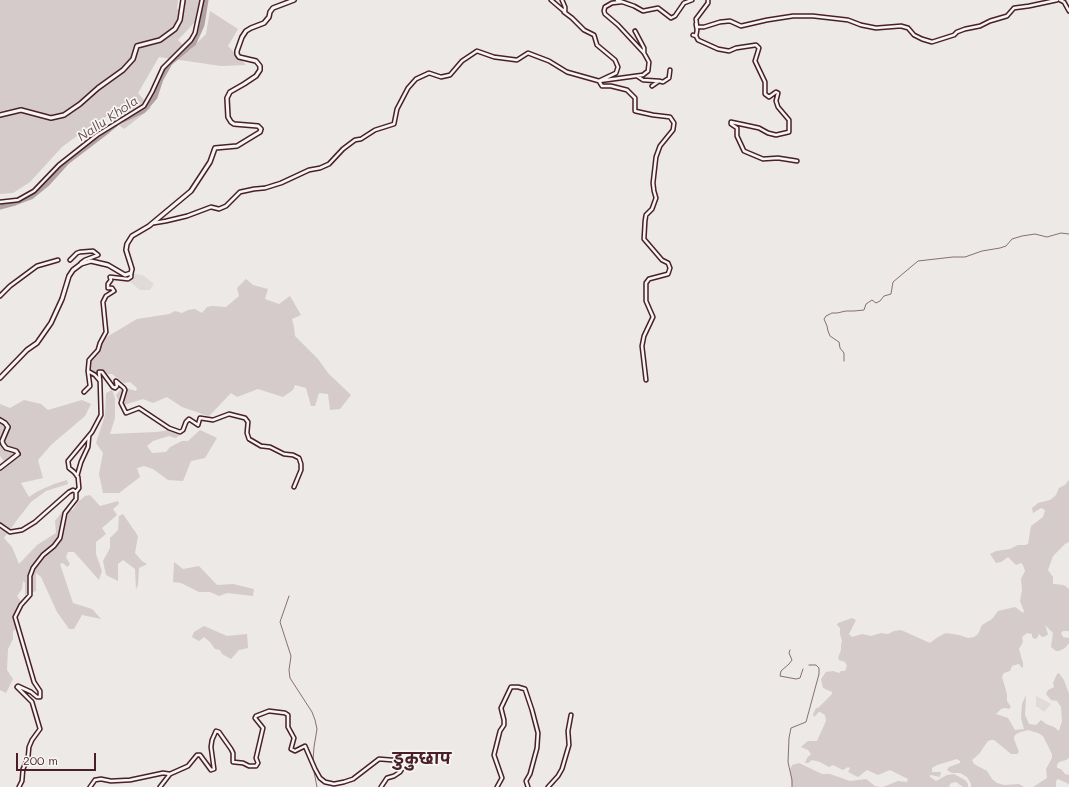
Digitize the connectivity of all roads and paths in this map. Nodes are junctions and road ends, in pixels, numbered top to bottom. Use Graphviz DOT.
graph roads {
  1 [pos="183,0"];
  2 [pos="202,0"];
  3 [pos="294,0"];
  4 [pos="551,0"];
  5 [pos="562,0"];
  6 [pos="618,0"];
  7 [pos="692,0"];
  8 [pos="708,0"];
  9 [pos="1057,0"];
  10 [pos="1060,0"];
  11 [pos="621,2"];
  12 [pos="1069,11"];
  13 [pos="564,12"];
  14 [pos="696,19"];
  15 [pos="635,31"];
  16 [pos="644,53"];
  17 [pos="670,70"];
  18 [pos="637,76"];
  19 [pos="599,81"];
  20 [pos="659,81"];
  21 [pos="652,86"];
  22 [pos="0,115"];
  23 [pos="797,162"];
  24 [pos="0,202"];
  25 [pos="154,222"];
  26 [pos="58,260"];
  27 [pos="70,260"];
  28 [pos="81,264"];
  29 [pos="132,273"];
  30 [pos="0,296"];
  31 [pos="88,371"];
  32 [pos="0,378"];
  33 [pos="646,380"];
  34 [pos="100,381"];
  35 [pos="84,392"];
  36 [pos="0,420"];
  37 [pos="89,436"];
  38 [pos="0,468"];
  39 [pos="78,476"];
  40 [pos="294,486"];
  41 [pos="76,492"];
  42 [pos="0,525"];
  43 [pos="571,715"];
  44 [pos="170,774"];
  45 [pos="19,787"];
  46 [pos="90,787"];
  47 [pos="160,787"];
  48 [pos="381,787"];
  49 [pos="497,787"];
  50 [pos="528,787"];
  51 [pos="548,787"];
  1 -- 22 [label="main road"];
  2 -- 24 [label="street"];
  3 -- 25 [label="main road"];
  4 -- 13 [label="street"];
  5 -- 13 [label="street"];
  6 -- 11 [label="street"];
  7 -- 11 [label="street"];
  8 -- 14 [label="street"];
  9 -- 14 [label="street"];
  10 -- 12 [label="street"];
  11 -- 16 [label="street"];
  13 -- 19 [label="street"];
  14 -- 23 [label="street"];
  15 -- 16 [label="street"];
  16 -- 18 [label="street"];
  17 -- 20 [label="street"];
  18 -- 19 [label="street"];
  18 -- 20 [label="street"];
  19 -- 25 [label="street"];
  19 -- 33 [label="street"];
  20 -- 21 [label="street"];
  25 -- 29 [label="main road"];
  26 -- 30 [label="street"];
  27 -- 28 [label="street"];
  28 -- 29 [label="main road"];
  28 -- 32 [label="main road"];
  29 -- 31 [label="street"];
  31 -- 34 [label="street"];
  31 -- 35 [label="street"];
  34 -- 37 [label="street"];
  34 -- 40 [label="street"];
  36 -- 38 [label="main road"];
  37 -- 39 [label="street"];
  37 -- 39 [label="street"];
  39 -- 41 [label="street"];
  41 -- 42 [label="street"];
  41 -- 45 [label="street"];
  43 -- 51 [label="street"];
  44 -- 46 [label="street"];
  44 -- 47 [label="street"];
  44 -- 48 [label="street"];
  49 -- 50 [label="street"];
}
